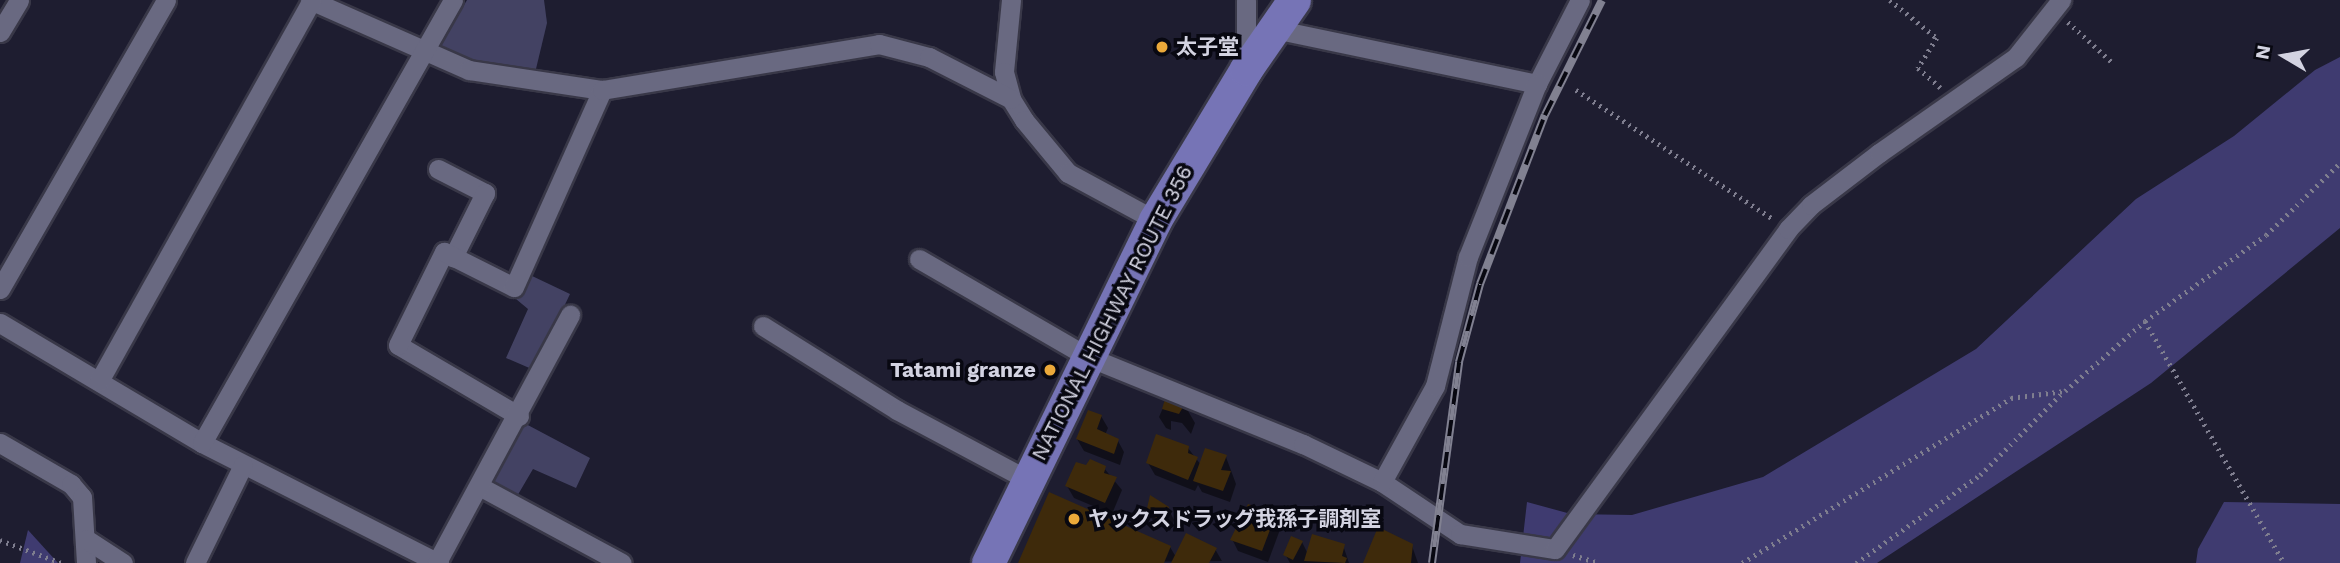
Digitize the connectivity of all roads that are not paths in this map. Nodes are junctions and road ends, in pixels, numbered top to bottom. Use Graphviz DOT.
graph roads {
  1 [pos="19,0"];
  2 [pos="166,0"];
  3 [pos="311,0"];
  4 [pos="453,0"];
  5 [pos="1011,0"];
  6 [pos="1246,0"];
  7 [pos="1294,0"];
  8 [pos="1580,0"];
  9 [pos="2059,6"];
  10 [pos="1274,29"];
  11 [pos="0,32"];
  12 [pos="424,53"];
  13 [pos="1246,69"];
  14 [pos="1537,84"];
  15 [pos="603,90"];
  16 [pos="1011,99"];
  17 [pos="438,169"];
  18 [pos="1155,220"];
  19 [pos="453,257"];
  20 [pos="919,258"];
  21 [pos="0,289"];
  22 [pos="570,315"];
  23 [pos="0,323"];
  24 [pos="763,326"];
  25 [pos="1086,356"];
  26 [pos="99,381"];
  27 [pos="519,415"];
  28 [pos="0,443"];
  29 [pos="202,443"];
  30 [pos="243,465"];
  31 [pos="1028,480"];
  32 [pos="1381,482"];
  33 [pos="479,486"];
  34 [pos="86,539"];
  35 [pos="86,563"];
  36 [pos="123,563"];
  37 [pos="195,563"];
  38 [pos="438,563"];
  39 [pos="622,563"];
  40 [pos="988,563"];
  1 -- 11 [label="street"];
  2 -- 21 [label="street"];
  3 -- 12 [label="street"];
  3 -- 26 [label="street"];
  4 -- 12 [label="street"];
  5 -- 16 [label="street"];
  6 -- 13 [label="street"];
  7 -- 10 [label="highway, NATIONAL HIGHWAY ROUTE 356"];
  8 -- 14 [label="street"];
  9 -- 32 [label="street"];
  10 -- 13 [label="highway, NATIONAL HIGHWAY ROUTE 356"];
  10 -- 14 [label="street"];
  12 -- 15 [label="street"];
  12 -- 29 [label="street"];
  13 -- 18 [label="highway, NATIONAL HIGHWAY ROUTE 356"];
  14 -- 32 [label="street"];
  15 -- 16 [label="street"];
  15 -- 19 [label="street"];
  16 -- 18 [label="street"];
  17 -- 19 [label="street"];
  18 -- 25 [label="highway, NATIONAL HIGHWAY ROUTE 356"];
  19 -- 27 [label="street"];
  20 -- 25 [label="street"];
  22 -- 27 [label="street"];
  23 -- 26 [label="street"];
  24 -- 31 [label="street"];
  25 -- 31 [label="highway, NATIONAL HIGHWAY ROUTE 356"];
  25 -- 32 [label="street"];
  26 -- 29 [label="street"];
  27 -- 33 [label="street"];
  28 -- 34 [label="street"];
  29 -- 30 [label="street"];
  30 -- 37 [label="street"];
  30 -- 38 [label="street"];
  31 -- 40 [label="highway, NATIONAL HIGHWAY ROUTE 356"];
  33 -- 38 [label="street"];
  33 -- 39 [label="street"];
  34 -- 35 [label="street"];
  34 -- 36 [label="street"];
}
